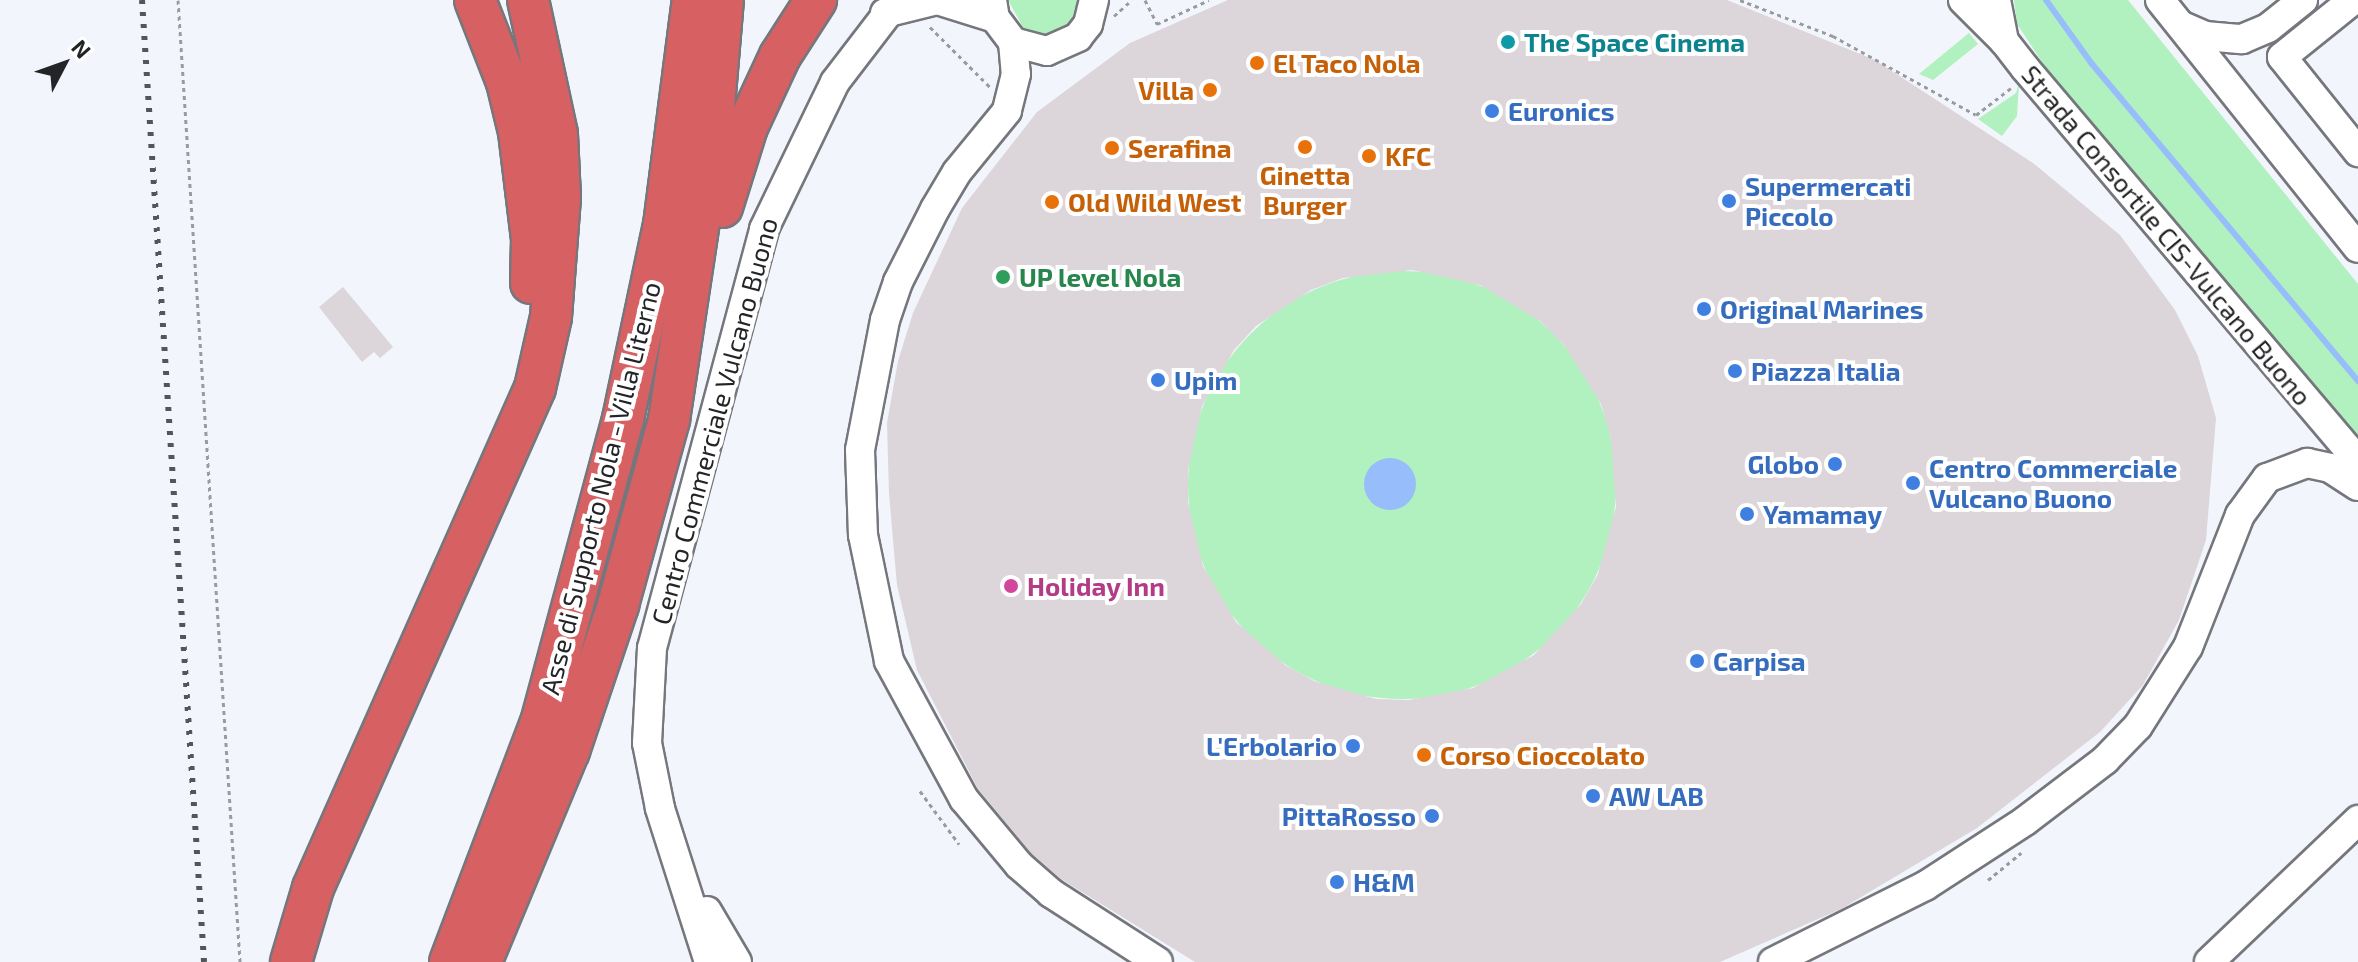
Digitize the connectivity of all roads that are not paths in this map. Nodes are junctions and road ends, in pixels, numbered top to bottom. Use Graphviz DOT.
graph roads {
  1 [pos="475,0"];
  2 [pos="528,0"];
  3 [pos="669,0"];
  4 [pos="693,0"];
  5 [pos="723,0"];
  6 [pos="816,0"];
  7 [pos="1115,0"];
  8 [pos="1963,0"];
  9 [pos="1996,0"];
  10 [pos="2160,0"];
  11 [pos="2303,0"];
  12 [pos="2353,0"];
  13 [pos="897,6"];
  14 [pos="993,9"];
  15 [pos="1091,12"];
  16 [pos="2181,25"];
  17 [pos="2004,41"];
  18 [pos="1013,42"];
  19 [pos="2358,152"];
  20 [pos="664,225"];
  21 [pos="2355,237"];
  22 [pos="669,420"];
  23 [pos="2358,461"];
  24 [pos="499,474"];
  25 [pos="2358,486"];
  26 [pos="2358,820"];
  27 [pos="684,872"];
  28 [pos="291,962"];
  29 [pos="450,962"];
  30 [pos="481,962"];
  31 [pos="709,962"];
  32 [pos="737,962"];
  33 [pos="1158,962"];
  34 [pos="1773,962"];
  35 [pos="2209,962"];
  1 -- 24 [label="highway"];
  2 -- 24 [label="highway"];
  3 -- 20 [label="highway"];
  4 -- 20 [label="highway, Asse di Supporto Nola - Villa Literno"];
  5 -- 22 [label="highway, Asse di Supporto Nola - Villa Literno"];
  6 -- 22 [label="highway"];
  7 -- 15 [label="street"];
  8 -- 17 [label="street"];
  9 -- 17 [label="street, Strada Consortile CIS-Vulcano Buono"];
  10 -- 16 [label="street"];
  11 -- 16 [label="street"];
  12 -- 19 [label="street"];
  13 -- 14 [label="street"];
  13 -- 27 [label="street, Centro Commerciale Vulcano Buono"];
  14 -- 18 [label="street"];
  15 -- 18 [label="street"];
  16 -- 21 [label="street"];
  17 -- 23 [label="street, Strada Consortile CIS-Vulcano Buono"];
  18 -- 33 [label="street"];
  20 -- 29 [label="highway, Asse di Supporto Nola - Villa Literno"];
  22 -- 30 [label="highway, Asse di Supporto Nola - Villa Literno"];
  24 -- 28 [label="highway"];
  25 -- 34 [label="street"];
  26 -- 35 [label="street"];
  27 -- 31 [label="street"];
  27 -- 32 [label="street"];
}
